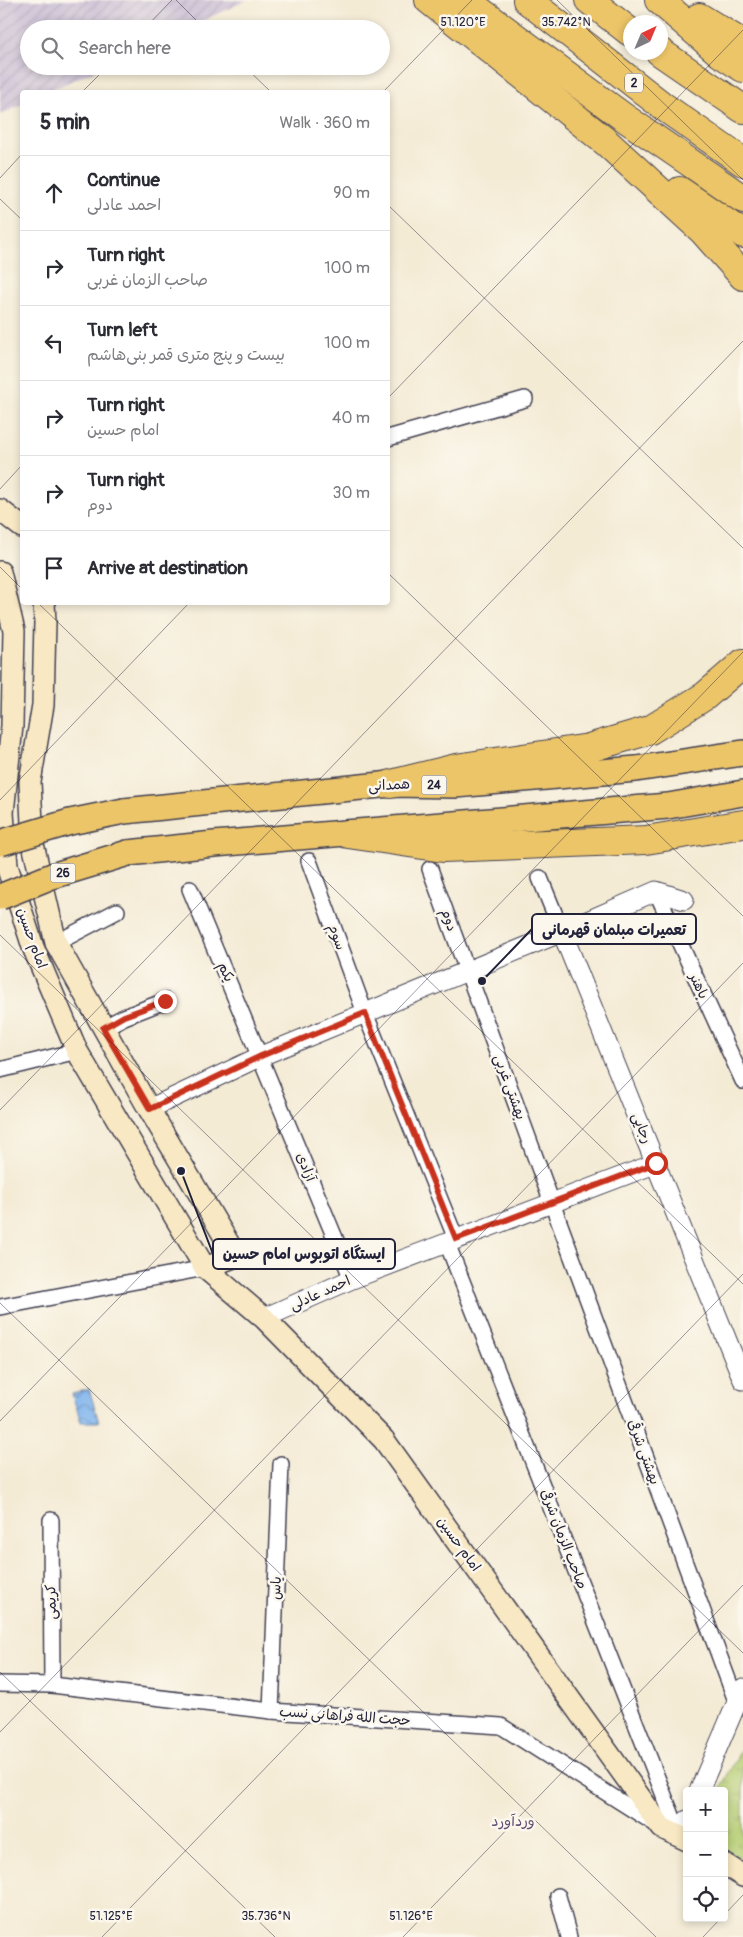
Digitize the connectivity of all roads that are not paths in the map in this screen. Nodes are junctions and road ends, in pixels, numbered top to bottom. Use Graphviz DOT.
graph roads {
  1 [pos="429,0"];
  2 [pos="465,0"];
  3 [pos="528,0"];
  4 [pos="589,0"];
  5 [pos="659,0"];
  6 [pos="670,0"];
  7 [pos="623,27"];
  8 [pos="743,44"];
  9 [pos="668,58"];
  10 [pos="743,68"];
  11 [pos="743,110"];
  12 [pos="606,142"];
  13 [pos="743,162"];
  14 [pos="743,199"];
  15 [pos="743,234"];
  16 [pos="743,276"];
  17 [pos="525,399"];
  18 [pos="390,437"];
  19 [pos="0,510"];
  20 [pos="20,525"];
  21 [pos="0,573"];
  22 [pos="44,605"];
  23 [pos="743,662"];
  24 [pos="743,752"];
  25 [pos="391,784"];
  26 [pos="743,793"];
  27 [pos="743,824"];
  28 [pos="348,834"];
  29 [pos="0,843"];
  30 [pos="309,861"];
  31 [pos="430,869"];
  32 [pos="540,878"];
  33 [pos="190,889"];
  34 [pos="656,891"];
  35 [pos="0,897"];
  36 [pos="684,900"];
  37 [pos="117,911"];
  38 [pos="562,932"];
  39 [pos="56,943"];
  40 [pos="468,970"];
  41 [pos="165,1001"];
  42 [pos="365,1013"];
  43 [pos="103,1028"];
  44 [pos="77,1051"];
  45 [pos="261,1056"];
  46 [pos="0,1070"];
  47 [pos="743,1080"];
  48 [pos="150,1109"];
  49 [pos="656,1163"];
  50 [pos="552,1204"];
  51 [pos="452,1241"];
  52 [pos="206,1268"];
  53 [pos="352,1279"];
  54 [pos="0,1306"];
  55 [pos="264,1318"];
  56 [pos="743,1380"];
  57 [pos="281,1464"];
  58 [pos="50,1520"];
  59 [pos="0,1684"];
  60 [pos="52,1685"];
  61 [pos="739,1694"];
  62 [pos="271,1711"];
  63 [pos="701,1787"];
  64 [pos="679,1831"];
  65 [pos="728,1867"];
  66 [pos="743,1876"];
  67 [pos="558,1896"];
  68 [pos="569,1937"];
  1 -- 12 [label="highway"];
  2 -- 14 [label="highway"];
  3 -- 13 [label="highway, 2"];
  4 -- 7 [label="highway"];
  5 -- 10 [label="highway"];
  6 -- 8 [label="highway"];
  9 -- 11 [label="highway"];
  12 -- 15 [label="highway"];
  12 -- 16 [label="highway"];
  17 -- 18 [label="street"];
  19 -- 20 [label="main road"];
  21 -- 44 [label="main road, امام حسین"];
  22 -- 39 [label="main road, امام حسین"];
  23 -- 25 [label="highway"];
  24 -- 25 [label="highway, همدانی / 24"];
  25 -- 29 [label="highway, همدانی / 24, bridge"];
  26 -- 28 [label="highway"];
  27 -- 28 [label="highway"];
  28 -- 35 [label="highway, 26, bridge"];
  30 -- 42 [label="street, سوم"];
  31 -- 40 [label="street, دوم"];
  32 -- 38 [label="street"];
  33 -- 45 [label="street, یکم"];
  34 -- 36 [label="street"];
  34 -- 38 [label="street"];
  34 -- 47 [label="street, باهنر"];
  37 -- 39 [label="street"];
  38 -- 40 [label="street"];
  38 -- 49 [label="street, رجایی"];
  39 -- 43 [label="main road, امام حسین"];
  40 -- 42 [label="street"];
  40 -- 50 [label="street, بهشتی غربی"];
  41 -- 43 [label="street"];
  42 -- 45 [label="street"];
  42 -- 51 [label="street, سوم"];
  43 -- 48 [label="main road, امام حسین"];
  44 -- 46 [label="street"];
  44 -- 52 [label="main road, امام حسین"];
  45 -- 48 [label="street"];
  45 -- 53 [label="street, آزادی"];
  48 -- 52 [label="main road, امام حسین"];
  49 -- 50 [label="street, احمد عادلی"];
  49 -- 56 [label="street, رجایی"];
  50 -- 51 [label="street, احمد عادلی"];
  50 -- 61 [label="street, بهشتی شرقی"];
  51 -- 53 [label="street, احمد عادلی"];
  51 -- 64 [label="street, صاحب الزمان شرقی"];
  52 -- 54 [label="street"];
  52 -- 55 [label="main road, امام حسین"];
  53 -- 55 [label="street, احمد عادلی"];
  55 -- 64 [label="main road, امام حسین"];
  57 -- 62 [label="street, یاس"];
  58 -- 60 [label="street, کریمی"];
  59 -- 60 [label="street, حجت الله فراهانی نسب"];
  60 -- 62 [label="street, حجت الله فراهانی نسب"];
  61 -- 63 [label="street"];
  62 -- 64 [label="street, حجت الله فراهانی نسب"];
  65 -- 66 [label="main road"];
  67 -- 68 [label="street"];
}
